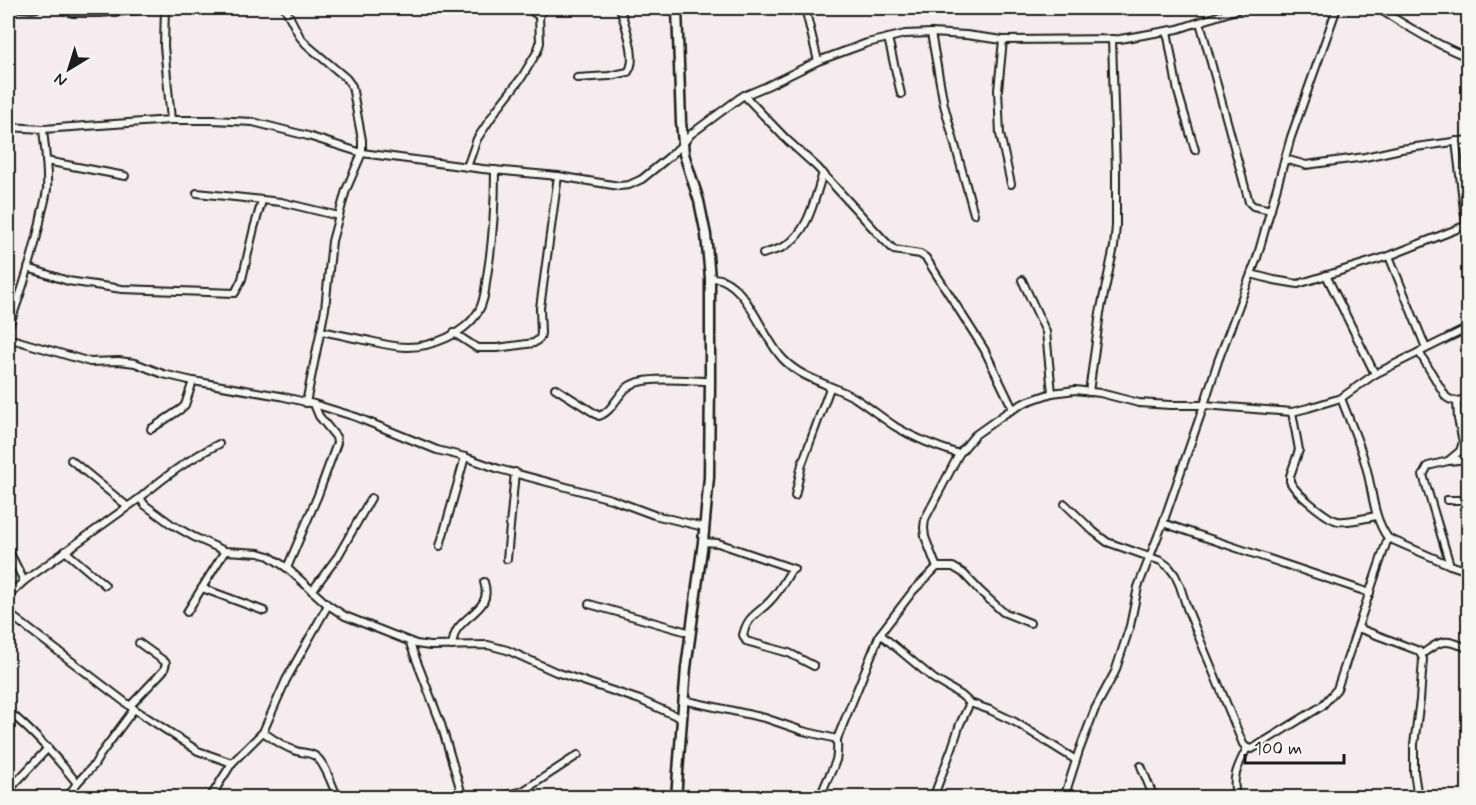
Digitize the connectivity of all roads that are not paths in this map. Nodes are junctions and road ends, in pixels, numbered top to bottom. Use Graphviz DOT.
graph roads {
  1 [pos="20,8"];
  2 [pos="37,8"];
  3 [pos="60,8"];
  4 [pos="165,8"];
  5 [pos="285,8"];
  6 [pos="528,8"];
  7 [pos="545,8"];
  8 [pos="620,8"];
  9 [pos="677,8"];
  10 [pos="805,8"];
  11 [pos="1242,8"];
  12 [pos="1337,8"];
  13 [pos="1377,8"];
  14 [pos="539,16"];
  15 [pos="1200,22"];
  16 [pos="1167,31"];
  17 [pos="931,33"];
  18 [pos="888,38"];
  19 [pos="1112,39"];
  20 [pos="1003,40"];
  21 [pos="1468,57"];
  22 [pos="818,61"];
  23 [pos="577,78"];
  24 [pos="901,94"];
  25 [pos="744,95"];
  26 [pos="171,120"];
  27 [pos="8,127"];
  28 [pos="43,129"];
  29 [pos="1468,140"];
  30 [pos="1456,141"];
  31 [pos="683,144"];
  32 [pos="1195,150"];
  33 [pos="362,153"];
  34 [pos="1285,159"];
  35 [pos="46,161"];
  36 [pos="468,167"];
  37 [pos="495,170"];
  38 [pos="823,172"];
  39 [pos="125,176"];
  40 [pos="558,176"];
  41 [pos="1011,184"];
  42 [pos="197,193"];
  43 [pos="1466,195"];
  44 [pos="262,201"];
  45 [pos="1271,210"];
  46 [pos="974,214"];
  47 [pos="339,216"];
  48 [pos="1468,227"];
  49 [pos="763,254"];
  50 [pos="1389,256"];
  51 [pos="28,268"];
  52 [pos="1251,274"];
  53 [pos="1326,275"];
  54 [pos="710,278"];
  55 [pos="1022,280"];
  56 [pos="1468,327"];
  57 [pos="8,329"];
  58 [pos="321,331"];
  59 [pos="454,333"];
  60 [pos="8,338"];
  61 [pos="1426,348"];
  62 [pos="1419,352"];
  63 [pos="1375,374"];
  64 [pos="193,381"];
  65 [pos="710,381"];
  66 [pos="555,388"];
  67 [pos="830,388"];
  68 [pos="1089,392"];
  69 [pos="1053,393"];
  70 [pos="1341,398"];
  71 [pos="1468,398"];
  72 [pos="1457,402"];
  73 [pos="306,403"];
  74 [pos="314,404"];
  75 [pos="1204,405"];
  76 [pos="1013,409"];
  77 [pos="1292,412"];
  78 [pos="151,429"];
  79 [pos="219,444"];
  80 [pos="959,454"];
  81 [pos="465,457"];
  82 [pos="1468,459"];
  83 [pos="71,460"];
  84 [pos="1448,461"];
  85 [pos="515,472"];
  86 [pos="795,496"];
  87 [pos="140,498"];
  88 [pos="372,498"];
  89 [pos="1468,500"];
  90 [pos="1447,501"];
  91 [pos="1065,504"];
  92 [pos="127,506"];
  93 [pos="1376,516"];
  94 [pos="1163,524"];
  95 [pos="704,527"];
  96 [pos="1388,538"];
  97 [pos="703,542"];
  98 [pos="440,546"];
  99 [pos="8,549"];
  100 [pos="64,551"];
  101 [pos="225,551"];
  102 [pos="1149,557"];
  103 [pos="507,559"];
  104 [pos="1450,565"];
  105 [pos="938,567"];
  106 [pos="287,568"];
  107 [pos="1468,572"];
  108 [pos="24,581"];
  109 [pos="484,582"];
  110 [pos="105,585"];
  111 [pos="202,588"];
  112 [pos="312,591"];
  113 [pos="1370,593"];
  114 [pos="8,596"];
  115 [pos="589,604"];
  116 [pos="328,605"];
  117 [pos="264,611"];
  118 [pos="187,612"];
  119 [pos="8,613"];
  120 [pos="1030,623"];
  121 [pos="1358,628"];
  122 [pos="691,633"];
  123 [pos="880,634"];
  124 [pos="409,641"];
  125 [pos="139,643"];
  126 [pos="452,646"];
  127 [pos="1468,648"];
  128 [pos="1422,654"];
  129 [pos="814,666"];
  130 [pos="683,700"];
  131 [pos="970,703"];
  132 [pos="132,707"];
  133 [pos="8,711"];
  134 [pos="681,718"];
  135 [pos="263,732"];
  136 [pos="837,739"];
  137 [pos="48,748"];
  138 [pos="1247,748"];
  139 [pos="578,755"];
  140 [pos="1076,760"];
  141 [pos="232,763"];
  142 [pos="1141,766"];
  143 [pos="77,783"];
  144 [pos="8,791"];
  145 [pos="67,798"];
  146 [pos="210,798"];
  147 [pos="338,798"];
  148 [pos="464,798"];
  149 [pos="494,798"];
  150 [pos="675,798"];
  151 [pos="820,798"];
  152 [pos="933,798"];
  153 [pos="1064,798"];
  154 [pos="1154,798"];
  155 [pos="1237,798"];
  156 [pos="1418,798"];
  1 -- 2 [label="street"];
  3 -- 4 [label="street"];
  4 -- 26 [label="street"];
  5 -- 33 [label="street"];
  6 -- 14 [label="street"];
  7 -- 14 [label="street"];
  8 -- 23 [label="street"];
  9 -- 31 [label="street"];
  10 -- 22 [label="street"];
  11 -- 15 [label="street"];
  12 -- 34 [label="street"];
  13 -- 21 [label="street"];
  14 -- 36 [label="street"];
  15 -- 16 [label="street"];
  15 -- 45 [label="street"];
  16 -- 19 [label="street"];
  16 -- 32 [label="street"];
  17 -- 18 [label="street"];
  17 -- 20 [label="street"];
  17 -- 46 [label="street"];
  18 -- 22 [label="street"];
  18 -- 24 [label="street"];
  19 -- 20 [label="street"];
  19 -- 68 [label="street"];
  20 -- 41 [label="street"];
  22 -- 25 [label="street"];
  25 -- 31 [label="street"];
  25 -- 38 [label="street"];
  26 -- 28 [label="street"];
  26 -- 33 [label="street"];
  27 -- 28 [label="street"];
  28 -- 35 [label="street"];
  29 -- 30 [label="street"];
  30 -- 34 [label="street"];
  30 -- 43 [label="street"];
  31 -- 40 [label="street"];
  31 -- 54 [label="street"];
  33 -- 36 [label="street"];
  33 -- 47 [label="street"];
  34 -- 45 [label="street"];
  35 -- 39 [label="street"];
  35 -- 51 [label="street"];
  36 -- 37 [label="street"];
  37 -- 40 [label="street"];
  37 -- 59 [label="street"];
  38 -- 49 [label="street"];
  38 -- 76 [label="street"];
  40 -- 59 [label="street"];
  42 -- 44 [label="street"];
  43 -- 48 [label="street"];
  44 -- 47 [label="street"];
  44 -- 51 [label="street"];
  45 -- 52 [label="street"];
  47 -- 58 [label="street"];
  48 -- 50 [label="street"];
  50 -- 53 [label="street"];
  50 -- 61 [label="street"];
  51 -- 57 [label="street"];
  52 -- 53 [label="street"];
  52 -- 75 [label="street"];
  53 -- 63 [label="street"];
  54 -- 65 [label="street"];
  54 -- 67 [label="street"];
  55 -- 69 [label="street"];
  56 -- 61 [label="street"];
  58 -- 59 [label="street"];
  58 -- 73 [label="street"];
  60 -- 64 [label="street"];
  61 -- 62 [label="street"];
  62 -- 63 [label="street"];
  62 -- 72 [label="street"];
  63 -- 70 [label="street"];
  64 -- 73 [label="street"];
  64 -- 78 [label="street"];
  65 -- 66 [label="street"];
  65 -- 95 [label="street"];
  67 -- 80 [label="street"];
  67 -- 86 [label="street"];
  68 -- 69 [label="street"];
  68 -- 75 [label="street"];
  69 -- 76 [label="street"];
  70 -- 77 [label="street"];
  70 -- 93 [label="street"];
  71 -- 72 [label="street"];
  72 -- 84 [label="street"];
  73 -- 74 [label="street"];
  74 -- 81 [label="street"];
  74 -- 106 [label="street"];
  75 -- 77 [label="street"];
  75 -- 94 [label="street"];
  76 -- 80 [label="street"];
  77 -- 93 [label="street"];
  79 -- 87 [label="street"];
  80 -- 105 [label="street"];
  81 -- 85 [label="street"];
  81 -- 98 [label="street"];
  82 -- 84 [label="street"];
  83 -- 92 [label="street"];
  84 -- 104 [label="street"];
  85 -- 95 [label="street"];
  85 -- 103 [label="street"];
  87 -- 92 [label="street"];
  87 -- 101 [label="street"];
  88 -- 112 [label="street"];
  89 -- 90 [label="street"];
  91 -- 102 [label="street"];
  92 -- 100 [label="street"];
  93 -- 96 [label="street"];
  94 -- 102 [label="street"];
  94 -- 113 [label="street"];
  95 -- 97 [label="street"];
  96 -- 104 [label="street"];
  96 -- 113 [label="street"];
  97 -- 122 [label="street"];
  97 -- 129 [label="street"];
  99 -- 108 [label="street"];
  100 -- 108 [label="street"];
  100 -- 110 [label="street"];
  101 -- 106 [label="street"];
  101 -- 111 [label="street"];
  102 -- 138 [label="street"];
  102 -- 140 [label="street"];
  104 -- 107 [label="street"];
  105 -- 120 [label="street"];
  105 -- 123 [label="street"];
  106 -- 112 [label="street"];
  108 -- 114 [label="street"];
  109 -- 126 [label="street"];
  111 -- 117 [label="street"];
  111 -- 118 [label="street"];
  112 -- 116 [label="street"];
  113 -- 121 [label="street"];
  115 -- 122 [label="street"];
  116 -- 124 [label="street"];
  116 -- 135 [label="street"];
  119 -- 132 [label="street"];
  121 -- 128 [label="street"];
  121 -- 138 [label="street"];
  122 -- 130 [label="street"];
  123 -- 131 [label="street"];
  123 -- 136 [label="street"];
  124 -- 126 [label="street"];
  124 -- 148 [label="street"];
  125 -- 132 [label="street"];
  126 -- 134 [label="street"];
  127 -- 128 [label="street"];
  128 -- 156 [label="street"];
  130 -- 134 [label="street"];
  130 -- 136 [label="street"];
  131 -- 140 [label="street"];
  131 -- 152 [label="street"];
  132 -- 141 [label="street"];
  132 -- 143 [label="street"];
  133 -- 137 [label="street"];
  134 -- 150 [label="street"];
  135 -- 141 [label="street"];
  135 -- 147 [label="street"];
  136 -- 151 [label="street"];
  137 -- 143 [label="street"];
  137 -- 144 [label="street"];
  138 -- 155 [label="street"];
  139 -- 149 [label="street"];
  140 -- 153 [label="street"];
  141 -- 146 [label="street"];
  142 -- 154 [label="street"];
  143 -- 145 [label="street"];
}
